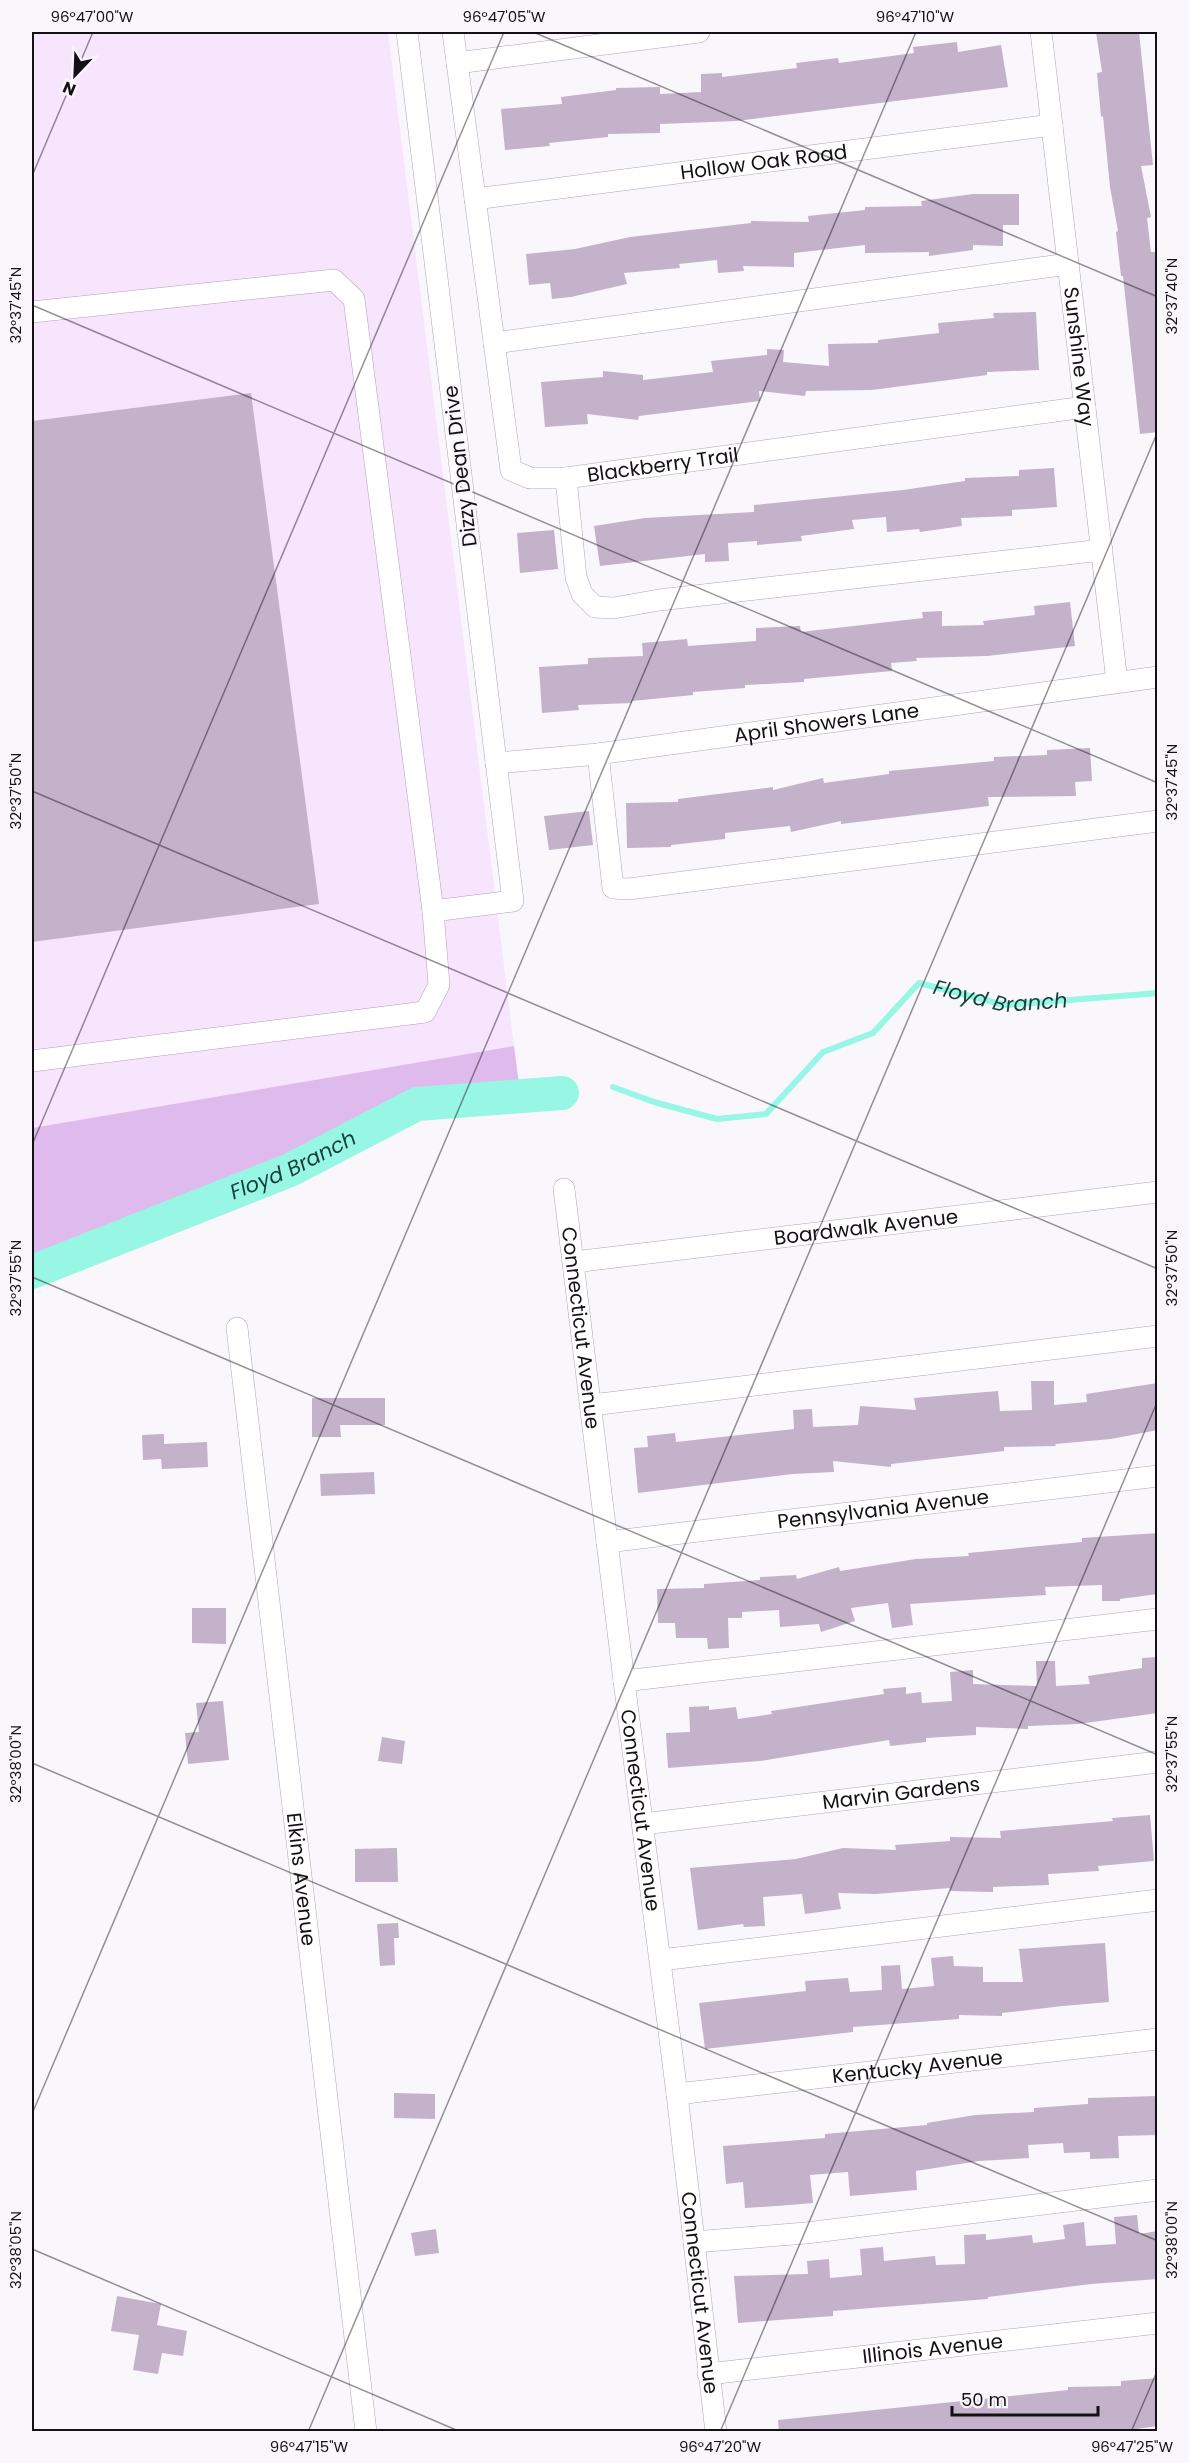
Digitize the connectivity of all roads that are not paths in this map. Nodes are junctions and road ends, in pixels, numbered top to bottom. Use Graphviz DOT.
graph roads {
  1 [pos="407,32"];
  2 [pos="453,32"];
  3 [pos="699,32"];
  4 [pos="1041,32"];
  5 [pos="457,63"];
  6 [pos="1052,125"];
  7 [pos="475,199"];
  8 [pos="1068,264"];
  9 [pos="32,312"];
  10 [pos="494,343"];
  11 [pos="1085,407"];
  12 [pos="566,478"];
  13 [pos="1102,550"];
  14 [pos="1158,677"];
  15 [pos="1117,682"];
  16 [pos="598,754"];
  17 [pos="496,763"];
  18 [pos="1158,820"];
  19 [pos="433,912"];
  20 [pos="32,1061"];
  21 [pos="564,1189"];
  22 [pos="1158,1192"];
  23 [pos="574,1262"];
  24 [pos="237,1328"];
  25 [pos="1158,1336"];
  26 [pos="592,1405"];
  27 [pos="1158,1476"];
  28 [pos="607,1542"];
  29 [pos="1158,1619"];
  30 [pos="624,1681"];
  31 [pos="1158,1762"];
  32 [pos="643,1824"];
  33 [pos="1158,1900"];
  34 [pos="661,1960"];
  35 [pos="1158,2039"];
  36 [pos="677,2094"];
  37 [pos="1158,2190"];
  38 [pos="694,2242"];
  39 [pos="1158,2322"];
  40 [pos="708,2374"];
  41 [pos="366,2432"];
  42 [pos="716,2432"];
  1 -- 17 [label="street, Dizzy Dean Drive"];
  2 -- 5 [label="street, Blackberry Trail"];
  3 -- 5 [label="street"];
  4 -- 6 [label="street, Sunshine Way"];
  5 -- 7 [label="street, Blackberry Trail"];
  6 -- 7 [label="street, Hollow Oak Road"];
  6 -- 8 [label="street, Sunshine Way"];
  7 -- 10 [label="street, Blackberry Trail"];
  8 -- 10 [label="street"];
  8 -- 11 [label="street, Sunshine Way"];
  9 -- 19 [label="street"];
  10 -- 12 [label="street, Blackberry Trail"];
  11 -- 12 [label="street, Blackberry Trail"];
  11 -- 13 [label="street, Sunshine Way"];
  12 -- 13 [label="street"];
  13 -- 15 [label="street, Sunshine Way"];
  14 -- 15 [label="street, April Showers Lane"];
  15 -- 16 [label="street, April Showers Lane"];
  16 -- 17 [label="street, April Showers Lane"];
  16 -- 18 [label="street"];
  17 -- 19 [label="street, Dizzy Dean Drive"];
  19 -- 20 [label="street"];
  21 -- 23 [label="street, Connecticut Avenue"];
  22 -- 23 [label="street, Boardwalk Avenue"];
  23 -- 26 [label="street, Connecticut Avenue"];
  24 -- 41 [label="street, Elkins Avenue"];
  25 -- 26 [label="street"];
  26 -- 28 [label="street, Connecticut Avenue"];
  27 -- 28 [label="street, Pennsylvania Avenue"];
  28 -- 30 [label="street, Connecticut Avenue"];
  29 -- 30 [label="street"];
  30 -- 32 [label="street, Connecticut Avenue"];
  31 -- 32 [label="street, Marvin Gardens"];
  32 -- 34 [label="street, Connecticut Avenue"];
  33 -- 34 [label="street"];
  34 -- 36 [label="street, Connecticut Avenue"];
  35 -- 36 [label="street, Kentucky Avenue"];
  36 -- 38 [label="street, Connecticut Avenue"];
  37 -- 38 [label="street"];
  38 -- 40 [label="street, Connecticut Avenue"];
  39 -- 40 [label="street, Illinois Avenue"];
  40 -- 42 [label="street, Connecticut Avenue"];
}
